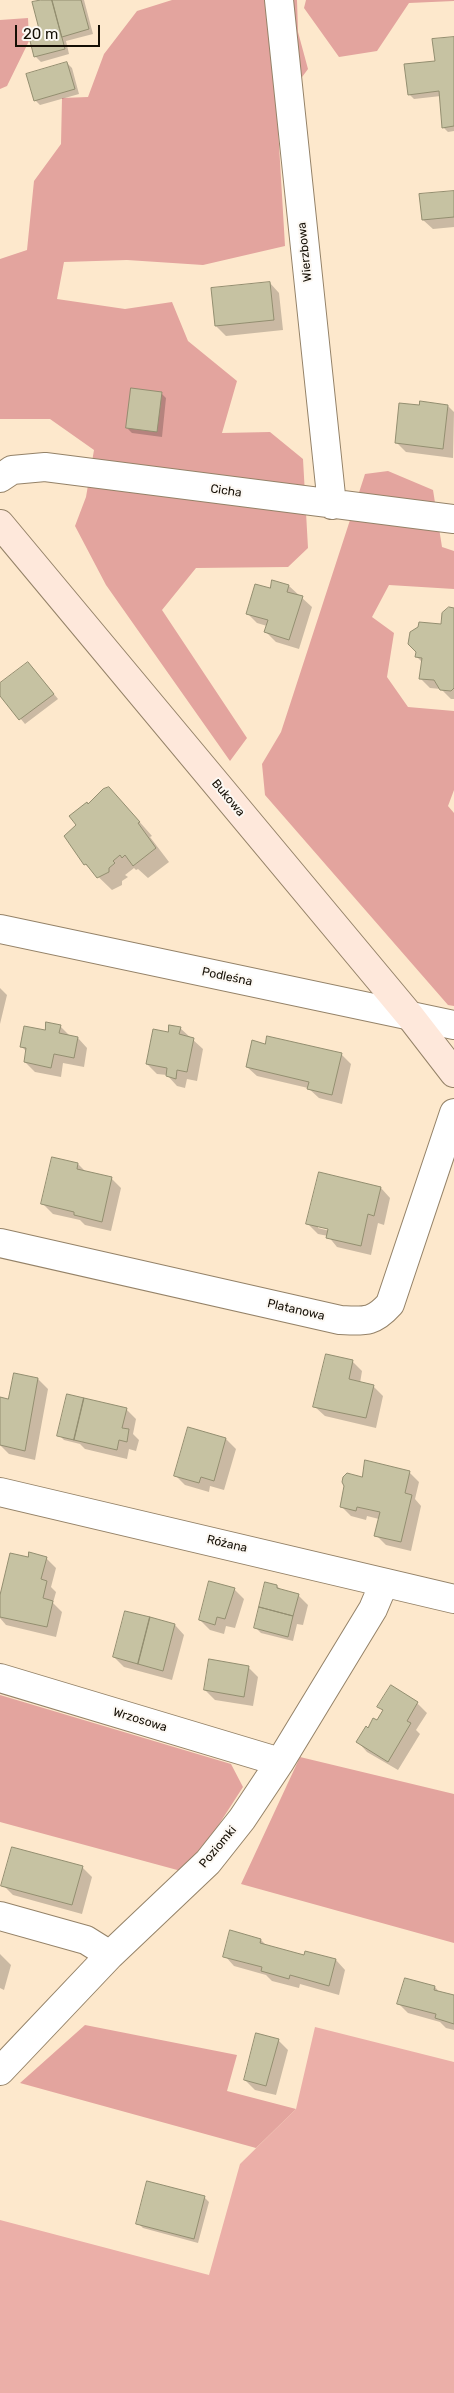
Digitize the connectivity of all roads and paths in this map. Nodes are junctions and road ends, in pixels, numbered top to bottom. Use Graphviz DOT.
graph roads {
  1 [pos="279,0"];
  2 [pos="0,478"];
  3 [pos="332,505"];
  4 [pos="454,519"];
  5 [pos="0,524"];
  6 [pos="0,929"];
  7 [pos="410,1016"];
  8 [pos="454,1025"];
  9 [pos="454,1073"];
  10 [pos="454,1113"];
  11 [pos="0,1243"];
  12 [pos="0,1492"];
  13 [pos="384,1583"];
  14 [pos="454,1599"];
  15 [pos="0,1678"];
  16 [pos="280,1762"];
  17 [pos="0,1916"];
  18 [pos="110,1955"];
  19 [pos="0,2071"];
  1 -- 3 [label="street, Wierzbowa"];
  2 -- 3 [label="street, Cicha"];
  3 -- 4 [label="street, Cicha"];
  5 -- 7 [label="street, Bukowa"];
  6 -- 7 [label="street, Podleśna"];
  7 -- 8 [label="street, Podleśna"];
  7 -- 9 [label="street, Bukowa"];
  10 -- 11 [label="street, Platanowa"];
  12 -- 13 [label="street, Różana"];
  13 -- 14 [label="street, Różana"];
  13 -- 16 [label="street, Poziomki"];
  15 -- 16 [label="street, Wrzosowa"];
  16 -- 18 [label="street, Poziomki"];
  17 -- 18 [label="street"];
  18 -- 19 [label="street, Poziomki"];
}
